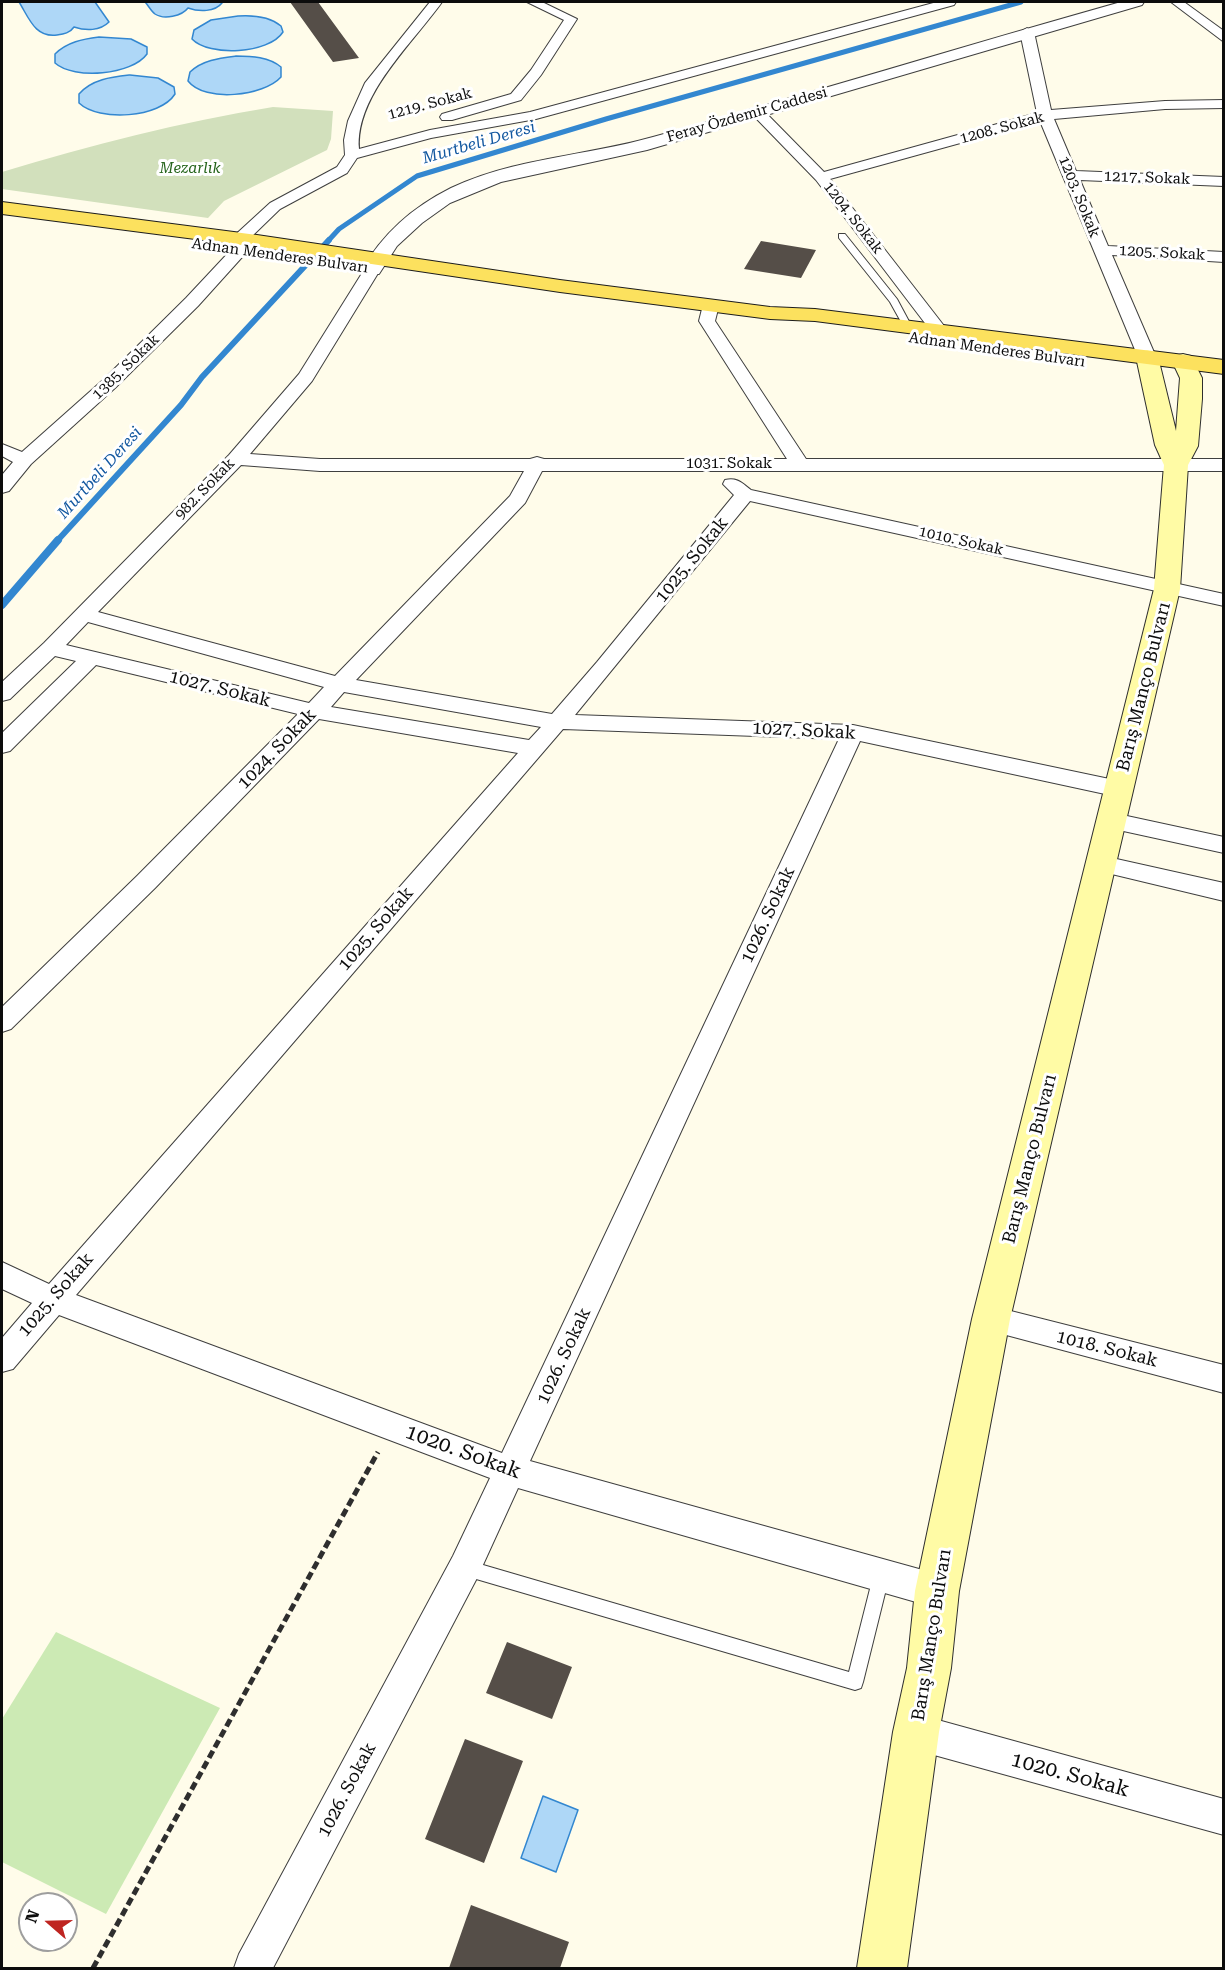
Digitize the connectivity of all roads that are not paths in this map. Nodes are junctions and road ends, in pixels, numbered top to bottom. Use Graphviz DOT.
graph roads {
  1 [pos="436,2"];
  2 [pos="533,2"];
  3 [pos="950,2"];
  4 [pos="1136,2"];
  5 [pos="1177,2"];
  6 [pos="1224,19"];
  7 [pos="1200,21"];
  8 [pos="1027,32"];
  9 [pos="1224,38"];
  10 [pos="1224,104"];
  11 [pos="757,112"];
  12 [pos="1045,116"];
  13 [pos="351,140"];
  14 [pos="352,156"];
  15 [pos="1071,175"];
  16 [pos="821,177"];
  17 [pos="1224,182"];
  18 [pos="2,209"];
  19 [pos="842,236"];
  20 [pos="246,246"];
  21 [pos="1101,250"];
  22 [pos="1224,257"];
  23 [pos="367,263"];
  24 [pos="711,305"];
  25 [pos="770,313"];
  26 [pos="908,327"];
  27 [pos="940,331"];
  28 [pos="1149,365"];
  29 [pos="1224,367"];
  30 [pos="1187,370"];
  31 [pos="1224,382"];
  32 [pos="2,449"];
  33 [pos="236,459"];
  34 [pos="24,460"];
  35 [pos="537,463"];
  36 [pos="708,464"];
  37 [pos="800,465"];
  38 [pos="1176,465"];
  39 [pos="1224,465"];
  40 [pos="2,487"];
  41 [pos="745,494"];
  42 [pos="1167,589"];
  43 [pos="1224,600"];
  44 [pos="82,614"];
  45 [pos="51,648"];
  46 [pos="91,658"];
  47 [pos="338,684"];
  48 [pos="2,694"];
  49 [pos="314,711"];
  50 [pos="556,722"];
  51 [pos="853,732"];
  52 [pos="2,746"];
  53 [pos="533,748"];
  54 [pos="1116,805"];
  55 [pos="1224,845"];
  56 [pos="1102,864"];
  57 [pos="1224,892"];
  58 [pos="2,1022"];
  59 [pos="2,1275"];
  60 [pos="52,1299"];
  61 [pos="990,1319"];
  62 [pos="2,1359"];
  63 [pos="1224,1379"];
  64 [pos="511,1471"];
  65 [pos="465,1567"];
  66 [pos="881,1575"];
  67 [pos="937,1591"];
  68 [pos="916,1732"];
  69 [pos="1224,1817"];
  70 [pos="253,1968"];
  71 [pos="882,1968"];
  1 -- 13 [label="street"];
  2 -- 13 [label="street, 1219. Sokak"];
  3 -- 14 [label="street"];
  4 -- 8 [label="street, Feray Özdemir Caddesi"];
  5 -- 7 [label="street"];
  6 -- 7 [label="street"];
  7 -- 9 [label="street"];
  8 -- 11 [label="street, Feray Özdemir Caddesi"];
  8 -- 12 [label="street, 1203. Sokak"];
  10 -- 12 [label="street, 1208. Sokak"];
  11 -- 16 [label="street, 1204. Sokak"];
  11 -- 23 [label="street, Feray Özdemir Caddesi"];
  12 -- 15 [label="street, 1203. Sokak"];
  12 -- 16 [label="street, 1208. Sokak"];
  13 -- 14 [label="street"];
  14 -- 20 [label="street, 1385. Sokak"];
  15 -- 17 [label="street, 1217. Sokak"];
  15 -- 21 [label="street, 1203. Sokak"];
  16 -- 27 [label="street, 1204. Sokak"];
  18 -- 20 [label="main road, Adnan Menderes Bulvarı"];
  19 -- 26 [label="lane"];
  20 -- 23 [label="main road, Adnan Menderes Bulvarı"];
  20 -- 34 [label="street, 1385. Sokak"];
  21 -- 22 [label="street, 1205. Sokak"];
  21 -- 28 [label="street, 1203. Sokak"];
  23 -- 24 [label="main road, Adnan Menderes Bulvarı"];
  23 -- 33 [label="street, 982. Sokak"];
  24 -- 25 [label="main road, Adnan Menderes Bulvarı"];
  24 -- 37 [label="street"];
  25 -- 26 [label="main road, Adnan Menderes Bulvarı"];
  25 -- 28 [label="main road, Adnan Menderes Bulvarı"];
  26 -- 27 [label="main road, Adnan Menderes Bulvarı"];
  27 -- 28 [label="main road, Adnan Menderes Bulvarı"];
  28 -- 30 [label="main road, Adnan Menderes Bulvarı"];
  28 -- 38 [label="main road, Barış Manço Bulvarı"];
  29 -- 30 [label="main road, Adnan Menderes Bulvarı"];
  30 -- 31 [label="main road, Adnan Menderes Bulvarı"];
  30 -- 38 [label="main road"];
  32 -- 34 [label="street"];
  33 -- 35 [label="street, 1031. Sokak"];
  33 -- 44 [label="street, 982. Sokak"];
  34 -- 40 [label="street, 1385. Sokak"];
  35 -- 36 [label="street, 1031. Sokak"];
  35 -- 47 [label="street, 1024. Sokak"];
  36 -- 37 [label="street, 1031. Sokak"];
  36 -- 41 [label="street, 1010. Sokak"];
  37 -- 38 [label="street, 1031. Sokak"];
  38 -- 39 [label="street, 1031. Sokak"];
  38 -- 42 [label="main road, Barış Manço Bulvarı"];
  41 -- 42 [label="street, 1010. Sokak"];
  41 -- 50 [label="street, 1025. Sokak"];
  42 -- 43 [label="street, 1010. Sokak"];
  42 -- 54 [label="main road, Barış Manço Bulvarı"];
  44 -- 45 [label="street, 982. Sokak"];
  44 -- 47 [label="street, 1027. Sokak"];
  45 -- 46 [label="street, 1027. Sokak"];
  45 -- 48 [label="street, 982. Sokak"];
  46 -- 49 [label="street, 1027. Sokak"];
  46 -- 52 [label="street"];
  47 -- 49 [label="street, 1024. Sokak"];
  47 -- 50 [label="street, 1027. Sokak"];
  49 -- 53 [label="street, 1027. Sokak"];
  49 -- 58 [label="street, 1024. Sokak"];
  50 -- 51 [label="street, 1027. Sokak"];
  50 -- 53 [label="street, 1025. Sokak"];
  51 -- 54 [label="street, 1027. Sokak"];
  51 -- 64 [label="street, 1026. Sokak"];
  53 -- 60 [label="street, 1025. Sokak"];
  54 -- 55 [label="street, 1027. Sokak"];
  54 -- 56 [label="main road, Barış Manço Bulvarı"];
  56 -- 57 [label="street"];
  56 -- 61 [label="main road, Barış Manço Bulvarı"];
  59 -- 60 [label="street, 1020. Sokak"];
  60 -- 62 [label="street, 1025. Sokak"];
  60 -- 64 [label="street, 1020. Sokak"];
  61 -- 63 [label="street, 1018. Sokak"];
  61 -- 67 [label="main road, Barış Manço Bulvarı"];
  64 -- 65 [label="street, 1026. Sokak"];
  64 -- 66 [label="street, 1020. Sokak"];
  65 -- 66 [label="lane"];
  65 -- 70 [label="street, 1026. Sokak"];
  66 -- 67 [label="street, 1020. Sokak"];
  67 -- 68 [label="main road, Barış Manço Bulvarı"];
  68 -- 69 [label="street, 1020. Sokak"];
  68 -- 71 [label="main road, Barış Manço Bulvarı"];
}
